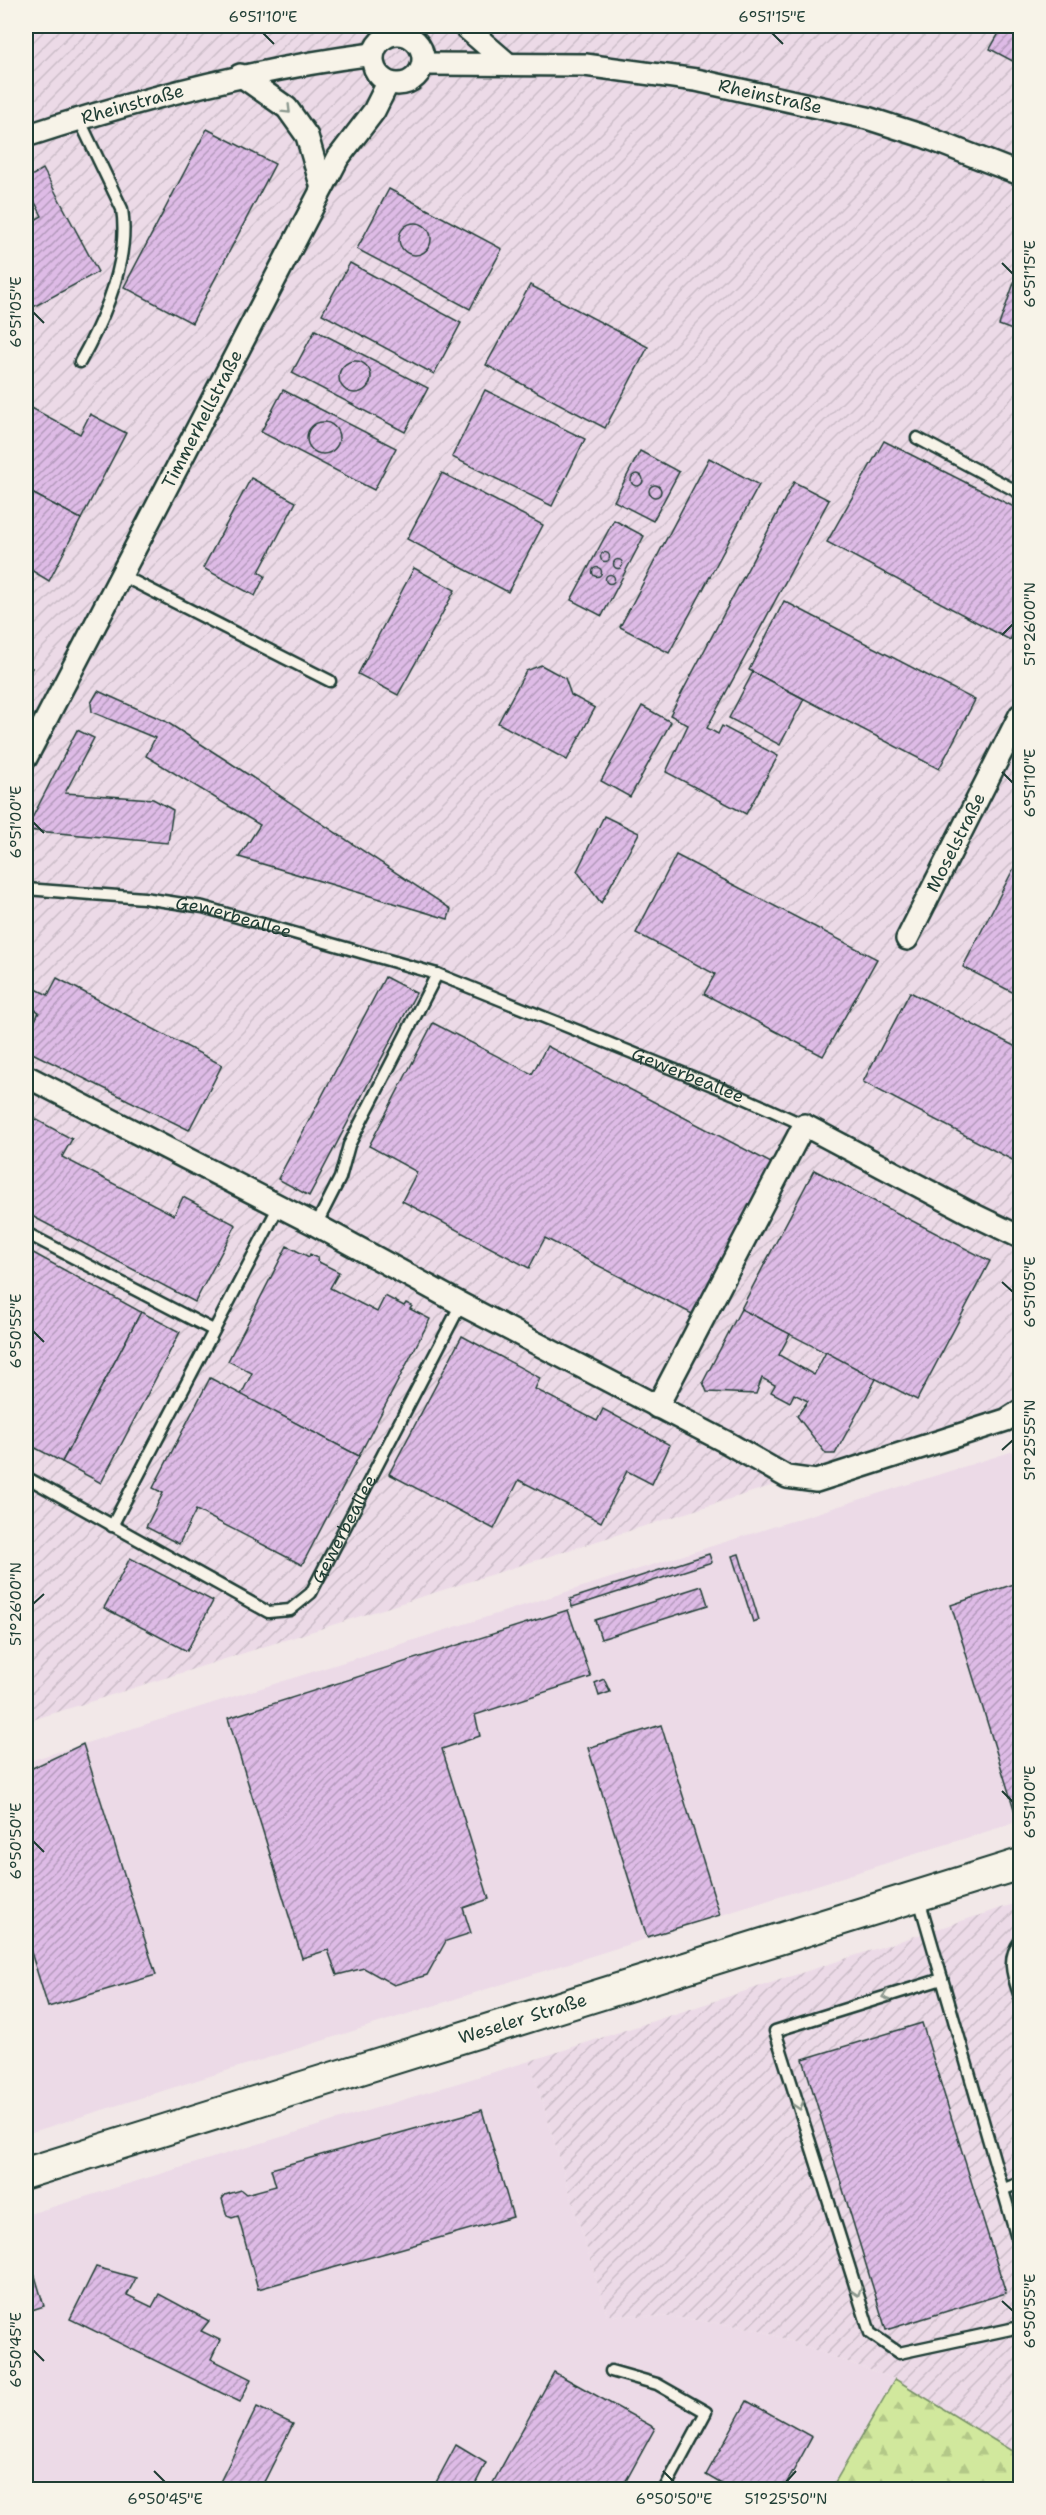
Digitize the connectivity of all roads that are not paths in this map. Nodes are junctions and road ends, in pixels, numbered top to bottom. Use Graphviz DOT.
graph roads {
  1 [pos="464,26"];
  2 [pos="412,31"];
  3 [pos="373,54"];
  4 [pos="423,64"];
  5 [pos="508,64"];
  6 [pos="240,75"];
  7 [pos="388,83"];
  8 [pos="79,119"];
  9 [pos="26,136"];
  10 [pos="1020,174"];
  11 [pos="322,188"];
  12 [pos="80,362"];
  13 [pos="917,438"];
  14 [pos="1020,493"];
  15 [pos="121,574"];
  16 [pos="330,681"];
  17 [pos="1020,715"];
  18 [pos="26,758"];
  19 [pos="26,889"];
  20 [pos="907,939"];
  21 [pos="437,974"];
  22 [pos="26,1076"];
  23 [pos="804,1125"];
  24 [pos="279,1206"];
  25 [pos="316,1225"];
  26 [pos="26,1233"];
  27 [pos="1020,1237"];
  28 [pos="461,1304"];
  29 [pos="213,1330"];
  30 [pos="657,1407"];
  31 [pos="1020,1411"];
  32 [pos="26,1477"];
  33 [pos="111,1526"];
  34 [pos="1020,1864"];
  35 [pos="918,1896"];
  36 [pos="1020,1941"];
  37 [pos="942,1978"];
  38 [pos="1020,1997"];
  39 [pos="26,2173"];
  40 [pos="1020,2183"];
  41 [pos="1004,2189"];
  42 [pos="1020,2249"];
  43 [pos="1020,2327"];
  44 [pos="611,2371"];
  45 [pos="664,2490"];
  1 -- 5 [label="street"];
  2 -- 3 [label="street"];
  2 -- 4 [label="street"];
  3 -- 6 [label="street, Rheinstraße"];
  3 -- 7 [label="street"];
  4 -- 5 [label="street, Rheinstraße"];
  4 -- 7 [label="street"];
  5 -- 10 [label="street, Rheinstraße"];
  6 -- 8 [label="street, Rheinstraße"];
  6 -- 11 [label="street, one-way"];
  7 -- 11 [label="street, Timmerhellstraße"];
  8 -- 9 [label="street, Rheinstraße"];
  8 -- 12 [label="lane"];
  11 -- 15 [label="street, Timmerhellstraße"];
  13 -- 14 [label="lane"];
  15 -- 16 [label="lane"];
  15 -- 18 [label="street, Timmerhellstraße"];
  17 -- 20 [label="street, Moselstraße"];
  19 -- 21 [label="lane, Gewerbeallee"];
  21 -- 23 [label="lane, Gewerbeallee"];
  21 -- 25 [label="lane"];
  22 -- 24 [label="street"];
  23 -- 27 [label="street, Gewerbeallee"];
  23 -- 30 [label="street"];
  24 -- 25 [label="street"];
  24 -- 29 [label="lane"];
  25 -- 28 [label="street"];
  26 -- 29 [label="lane"];
  28 -- 30 [label="street"];
  28 -- 33 [label="lane, Gewerbeallee"];
  29 -- 33 [label="lane"];
  30 -- 31 [label="street"];
  32 -- 33 [label="lane, Gewerbeallee"];
  34 -- 35 [label="main road, Weseler Straße"];
  35 -- 37 [label="lane"];
  35 -- 39 [label="main road, Weseler Straße"];
  36 -- 38 [label="lane"];
  37 -- 41 [label="lane"];
  37 -- 43 [label="lane, one-way"];
  40 -- 41 [label="lane"];
  41 -- 42 [label="lane"];
  44 -- 45 [label="lane"];
}
